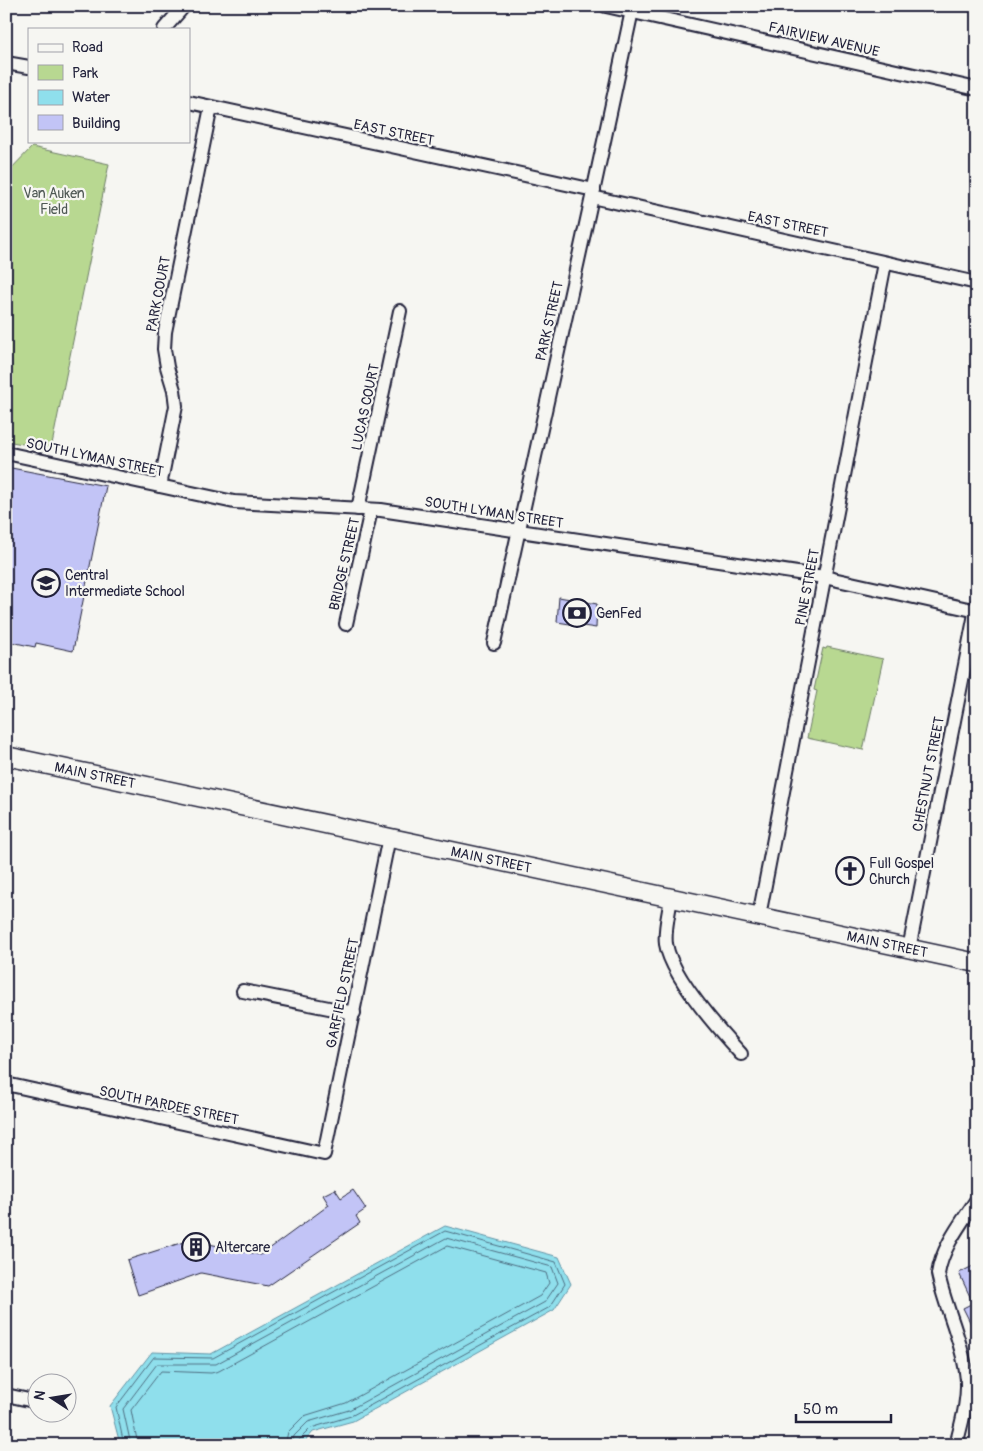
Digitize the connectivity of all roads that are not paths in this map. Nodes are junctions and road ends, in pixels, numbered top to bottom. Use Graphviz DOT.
graph roads {
  1 [pos="184,6"];
  2 [pos="606,6"];
  3 [pos="632,9"];
  4 [pos="165,28"];
  5 [pos="6,63"];
  6 [pos="28,67"];
  7 [pos="977,89"];
  8 [pos="190,102"];
  9 [pos="211,107"];
  10 [pos="593,194"];
  11 [pos="885,263"];
  12 [pos="977,283"];
  13 [pos="400,312"];
  14 [pos="6,453"];
  15 [pos="160,486"];
  16 [pos="365,510"];
  17 [pos="518,531"];
  18 [pos="824,577"];
  19 [pos="976,609"];
  20 [pos="346,624"];
  21 [pos="494,643"];
  22 [pos="6,756"];
  23 [pos="389,837"];
  24 [pos="671,898"];
  25 [pos="759,916"];
  26 [pos="909,949"];
  27 [pos="977,963"];
  28 [pos="243,992"];
  29 [pos="354,1012"];
  30 [pos="741,1054"];
  31 [pos="6,1084"];
  32 [pos="324,1154"];
  33 [pos="977,1199"];
  34 [pos="6,1395"];
  35 [pos="28,1400"];
  36 [pos="956,1445"];
  1 -- 4 [label="street"];
  2 -- 3 [label="street, FAIRVIEW AVENUE"];
  3 -- 7 [label="street, FAIRVIEW AVENUE"];
  3 -- 10 [label="street, PARK STREET"];
  5 -- 6 [label="street"];
  8 -- 9 [label="street, EAST STREET"];
  9 -- 10 [label="street, EAST STREET"];
  9 -- 15 [label="street, PARK COURT"];
  10 -- 11 [label="street, EAST STREET"];
  10 -- 17 [label="street, PARK STREET"];
  11 -- 12 [label="street, EAST STREET"];
  11 -- 18 [label="street, PINE STREET"];
  13 -- 16 [label="street, LUCAS COURT"];
  14 -- 15 [label="street, SOUTH LYMAN STREET"];
  15 -- 16 [label="street, SOUTH LYMAN STREET"];
  16 -- 17 [label="street, SOUTH LYMAN STREET"];
  16 -- 20 [label="street, BRIDGE STREET"];
  17 -- 18 [label="street, SOUTH LYMAN STREET"];
  17 -- 21 [label="street, PARK STREET"];
  18 -- 19 [label="street, SOUTH LYMAN STREET"];
  18 -- 25 [label="street, PINE STREET"];
  19 -- 26 [label="street, CHESTNUT STREET"];
  22 -- 23 [label="main road, MAIN STREET"];
  23 -- 24 [label="main road, MAIN STREET"];
  23 -- 29 [label="street, GARFIELD STREET"];
  24 -- 25 [label="main road, MAIN STREET"];
  24 -- 30 [label="street"];
  25 -- 26 [label="main road, MAIN STREET"];
  26 -- 27 [label="main road, MAIN STREET"];
  28 -- 29 [label="street"];
  29 -- 32 [label="street, GARFIELD STREET"];
  31 -- 32 [label="street, SOUTH PARDEE STREET"];
  33 -- 36 [label="street"];
  34 -- 35 [label="street"];
}
